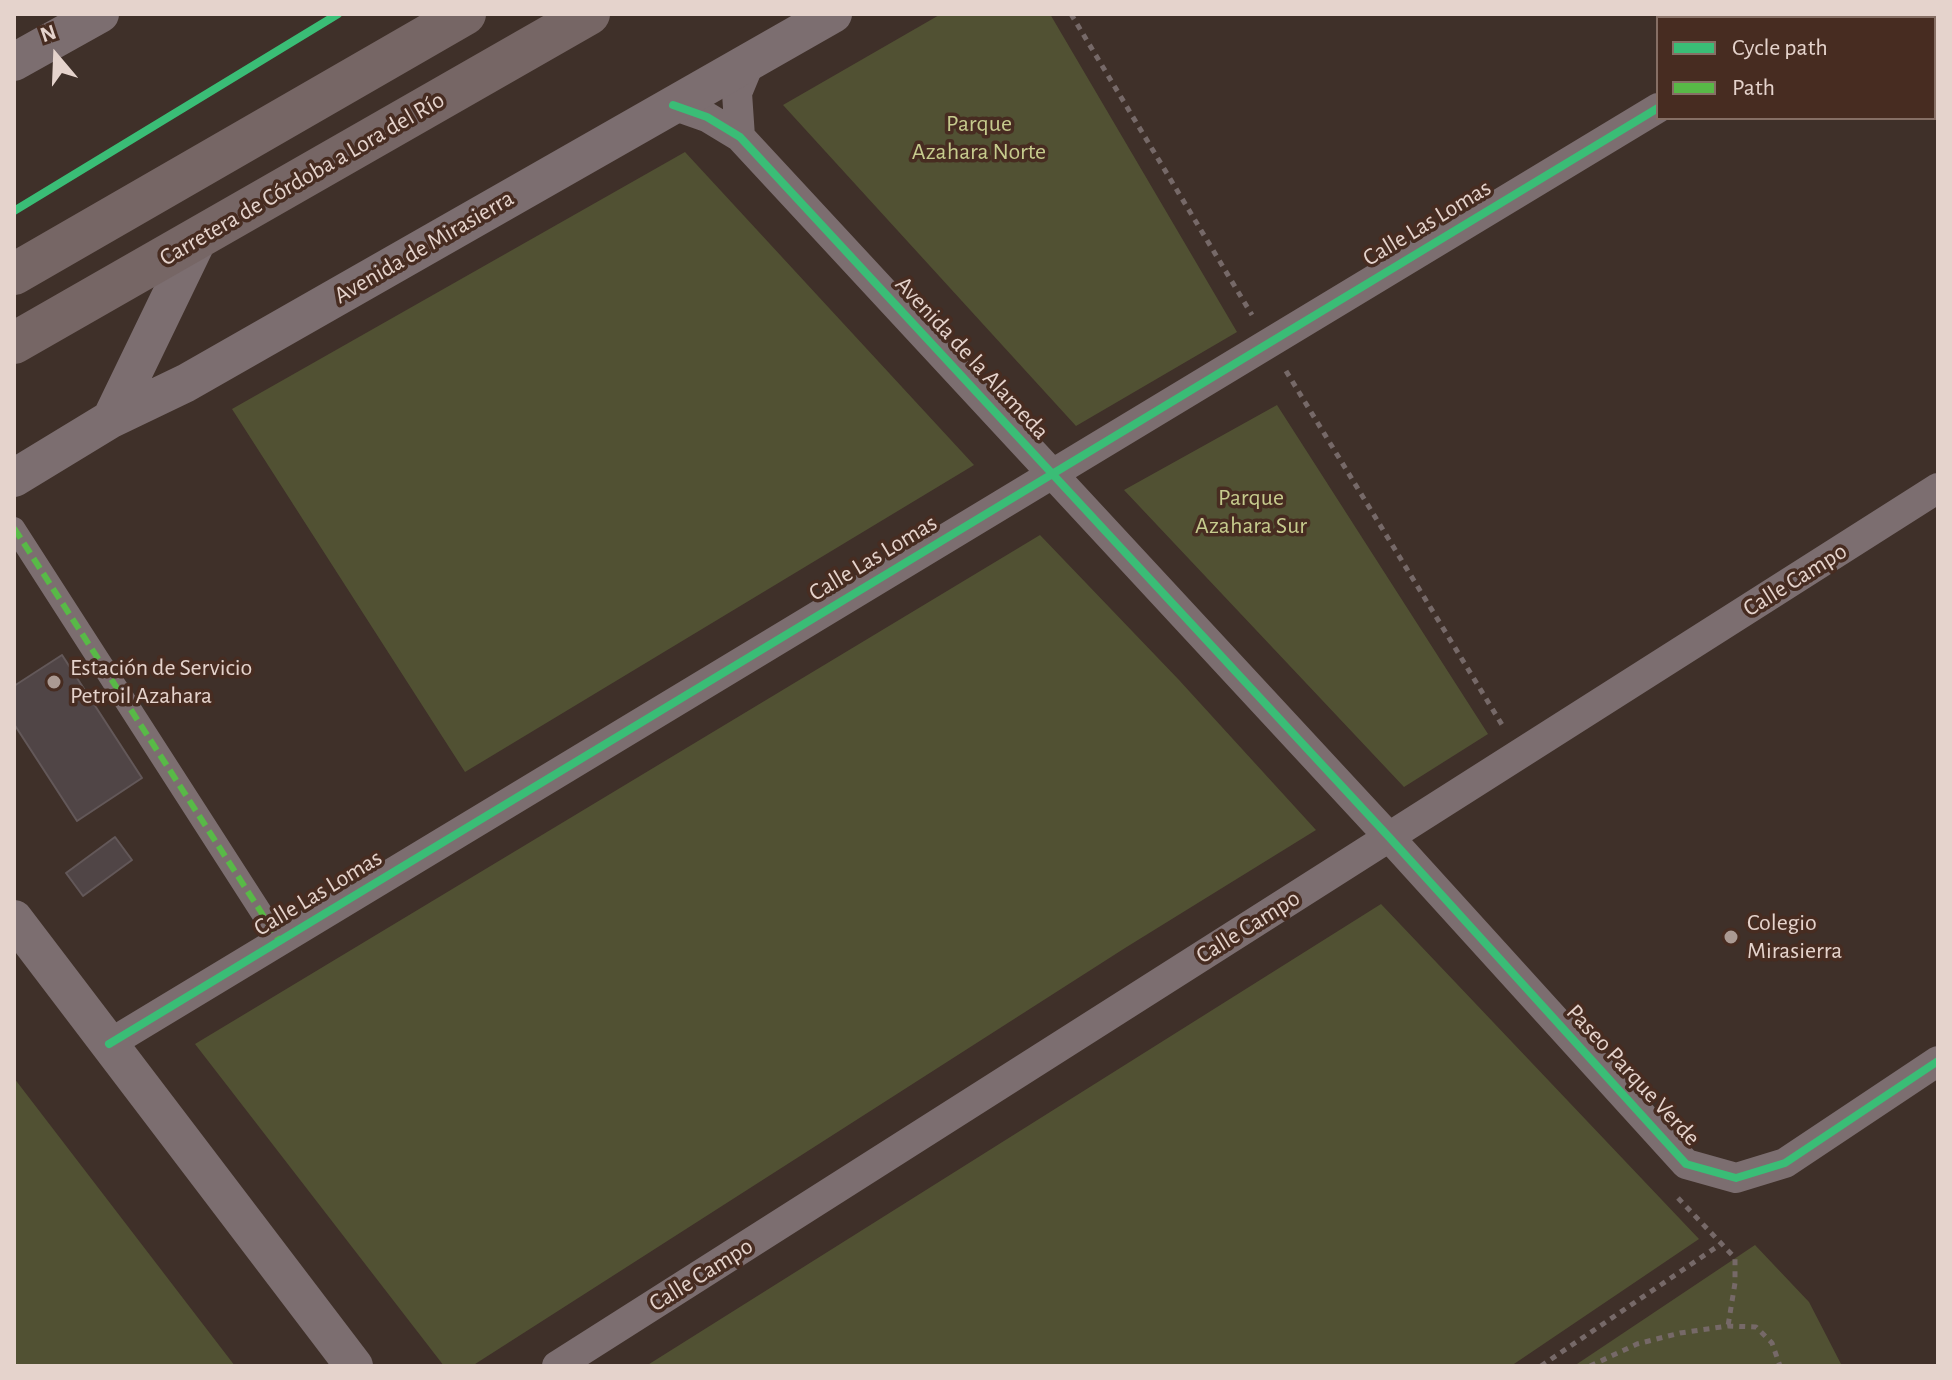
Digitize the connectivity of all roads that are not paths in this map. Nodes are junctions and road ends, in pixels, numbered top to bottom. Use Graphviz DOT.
graph roads {
  1 [pos="100,14"];
  2 [pos="465,14"];
  3 [pos="589,14"];
  4 [pos="833,14"];
  5 [pos="14,62"];
  6 [pos="749,64"];
  7 [pos="673,105"];
  8 [pos="1656,109"];
  9 [pos="740,137"];
  10 [pos="198,239"];
  11 [pos="14,274"];
  12 [pos="14,343"];
  13 [pos="111,419"];
  14 [pos="1051,474"];
  15 [pos="14,478"];
  16 [pos="1938,488"];
  17 [pos="14,528"];
  18 [pos="1389,837"];
  19 [pos="14,919"];
  20 [pos="279,940"];
  21 [pos="109,1044"];
  22 [pos="1938,1061"];
  23 [pos="354,1366"];
  24 [pos="557,1366"];
  1 -- 5 [label="street"];
  2 -- 11 [label="main road"];
  3 -- 10 [label="main road, Carretera de Córdoba a Lora del Río"];
  4 -- 6 [label="street, Avenida de Mirasierra"];
  6 -- 7 [label="street, Avenida de Mirasierra"];
  6 -- 9 [label="street"];
  7 -- 9 [label="street, Avenida de la Alameda"];
  7 -- 13 [label="street, Avenida de Mirasierra"];
  8 -- 14 [label="street, Calle Las Lomas"];
  9 -- 14 [label="street, Avenida de la Alameda"];
  10 -- 12 [label="main road, Carretera de Córdoba a Lora del Río"];
  10 -- 13 [label="street"];
  13 -- 15 [label="street, Avenida de Mirasierra"];
  14 -- 18 [label="street, Avenida de la Alameda"];
  14 -- 20 [label="street, Calle Las Lomas"];
  16 -- 18 [label="street, Calle Campo"];
  17 -- 20 [label="street"];
  18 -- 22 [label="street, Paseo Parque Verde"];
  18 -- 24 [label="street, Calle Campo"];
  19 -- 21 [label="street"];
  20 -- 21 [label="street, Calle Las Lomas"];
  21 -- 23 [label="street"];
}
